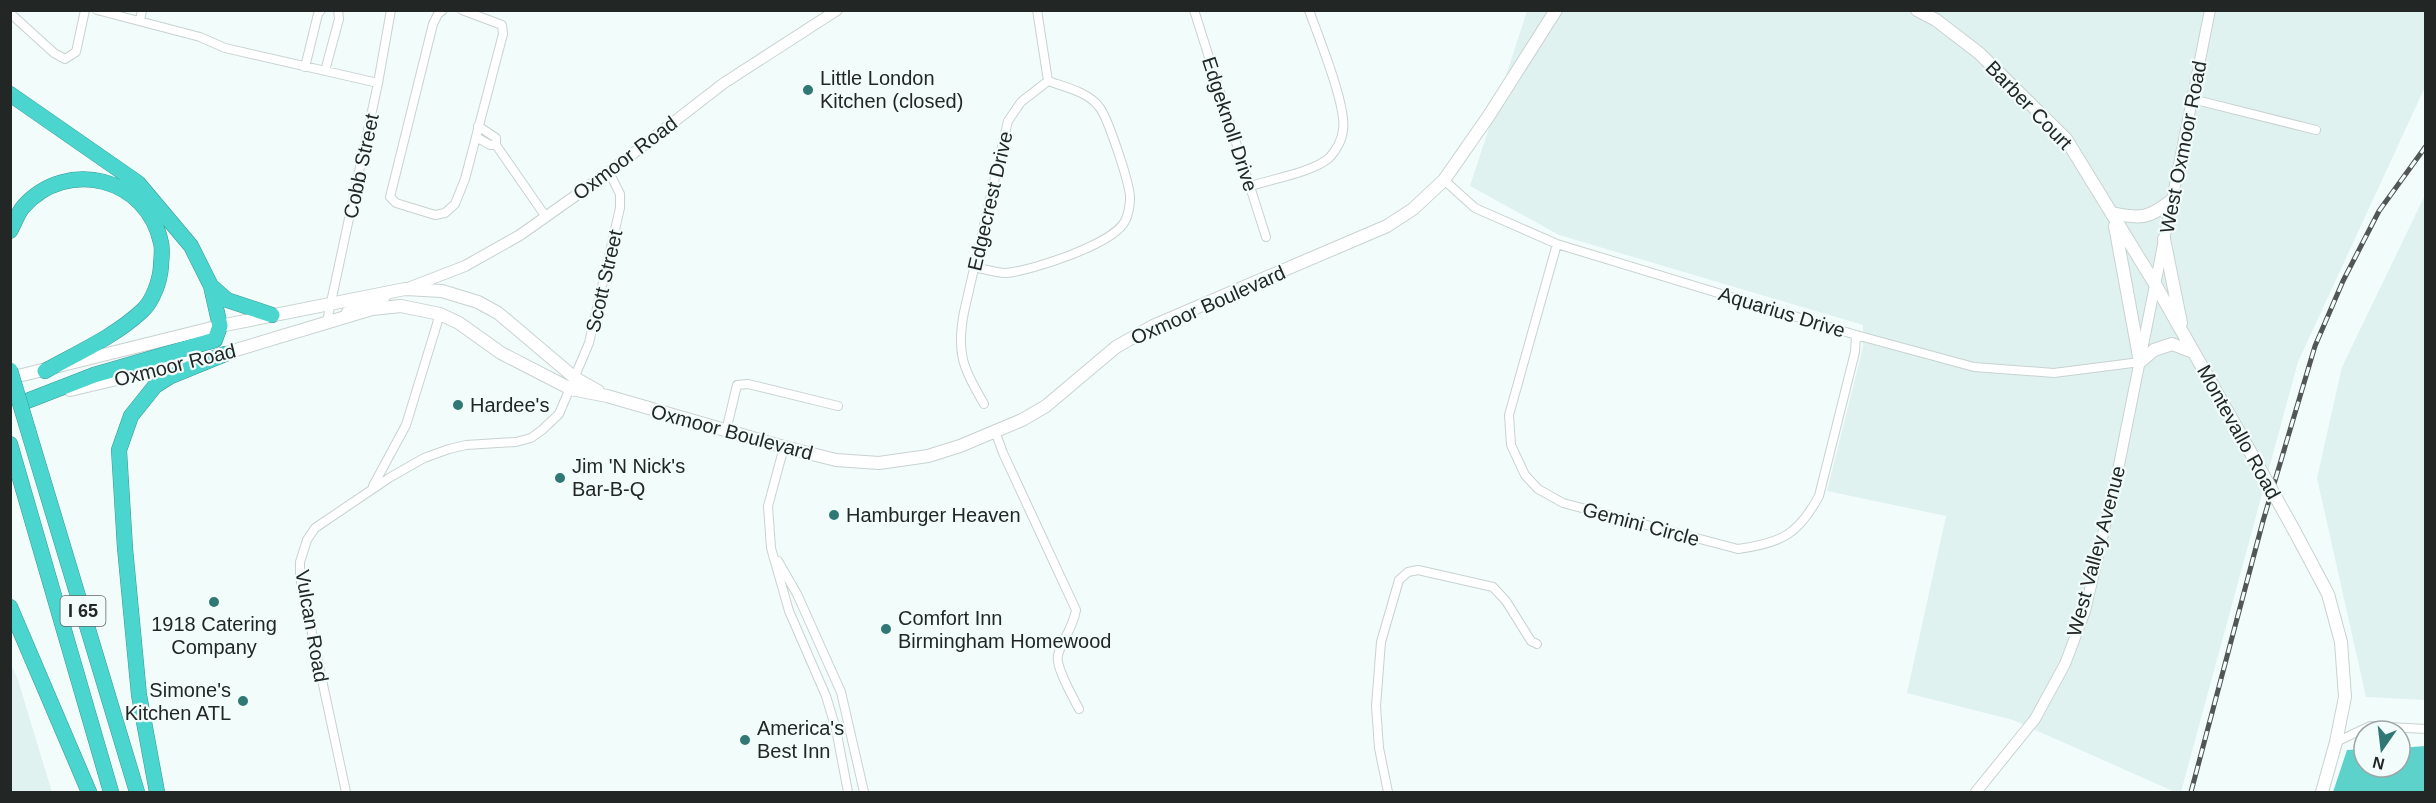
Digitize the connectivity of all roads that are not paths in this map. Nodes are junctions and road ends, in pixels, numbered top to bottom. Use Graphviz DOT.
graph roads {
  1 [pos="86,10"];
  2 [pos="98,10"];
  3 [pos="142,10"];
  4 [pos="321,10"];
  5 [pos="338,10"];
  6 [pos="391,10"];
  7 [pos="443,10"];
  8 [pos="462,10"];
  9 [pos="837,10"];
  10 [pos="1037,10"];
  11 [pos="1194,10"];
  12 [pos="1310,10"];
  13 [pos="1556,10"];
  14 [pos="1917,10"];
  15 [pos="2210,10"];
  16 [pos="10,14"];
  17 [pos="140,21"];
  18 [pos="305,66"];
  19 [pos="325,71"];
  20 [pos="1048,81"];
  21 [pos="378,83"];
  22 [pos="10,94"];
  23 [pos="2192,99"];
  24 [pos="478,126"];
  25 [pos="2316,130"];
  26 [pos="476,137"];
  27 [pos="496,145"];
  28 [pos="609,172"];
  29 [pos="1444,180"];
  30 [pos="1251,186"];
  31 [pos="2172,200"];
  32 [pos="2112,213"];
  33 [pos="546,217"];
  34 [pos="10,231"];
  35 [pos="1266,237"];
  36 [pos="2164,239"];
  37 [pos="1557,244"];
  38 [pos="974,267"];
  39 [pos="2155,284"];
  40 [pos="211,286"];
  41 [pos="405,290"];
  42 [pos="332,303"];
  43 [pos="440,314"];
  44 [pos="272,315"];
  45 [pos="327,321"];
  46 [pos="220,326"];
  47 [pos="1856,335"];
  48 [pos="2184,336"];
  49 [pos="2193,352"];
  50 [pos="225,354"];
  51 [pos="2140,362"];
  52 [pos="10,370"];
  53 [pos="45,371"];
  54 [pos="10,378"];
  55 [pos="573,383"];
  56 [pos="27,401"];
  57 [pos="984,404"];
  58 [pos="10,405"];
  59 [pos="838,406"];
  60 [pos="726,431"];
  61 [pos="994,431"];
  62 [pos="10,444"];
  63 [pos="784,447"];
  64 [pos="371,489"];
  65 [pos="771,548"];
  66 [pos="10,607"];
  67 [pos="1537,644"];
  68 [pos="1079,709"];
  69 [pos="2426,729"];
  70 [pos="2337,742"];
  71 [pos="89,792"];
  72 [pos="111,792"];
  73 [pos="137,792"];
  74 [pos="157,792"];
  75 [pos="346,792"];
  76 [pos="848,792"];
  77 [pos="864,792"];
  78 [pos="1388,792"];
  79 [pos="1976,792"];
  80 [pos="2322,792"];
  1 -- 16 [label="street"];
  2 -- 17 [label="street"];
  3 -- 17 [label="street"];
  4 -- 18 [label="street"];
  5 -- 19 [label="street"];
  6 -- 21 [label="street, Cobb Street"];
  7 -- 26 [label="street"];
  8 -- 24 [label="street"];
  9 -- 28 [label="street, Oxmoor Road"];
  10 -- 20 [label="street"];
  11 -- 30 [label="street, Edgeknoll Drive"];
  12 -- 30 [label="street"];
  13 -- 29 [label="main road, Oxmoor Boulevard"];
  14 -- 32 [label="main road, Barber Court"];
  15 -- 23 [label="street, West Oxmoor Road"];
  17 -- 18 [label="street"];
  18 -- 19 [label="street"];
  19 -- 21 [label="street"];
  20 -- 38 [label="street, Edgecrest Drive"];
  20 -- 38 [label="street"];
  21 -- 42 [label="street, Cobb Street"];
  22 -- 40 [label="highway"];
  23 -- 25 [label="street"];
  23 -- 31 [label="street, West Oxmoor Road"];
  24 -- 26 [label="street"];
  24 -- 27 [label="street"];
  26 -- 27 [label="street"];
  27 -- 33 [label="street"];
  28 -- 33 [label="street, Oxmoor Road"];
  28 -- 55 [label="street, Scott Street"];
  29 -- 37 [label="street, Aquarius Drive"];
  29 -- 61 [label="main road, Oxmoor Boulevard"];
  30 -- 35 [label="street, Edgeknoll Drive"];
  31 -- 32 [label="main road"];
  31 -- 36 [label="street, West Oxmoor Road"];
  32 -- 39 [label="main road, Barber Court"];
  32 -- 51 [label="main road"];
  33 -- 41 [label="street, Oxmoor Road"];
  34 -- 53 [label="highway"];
  36 -- 39 [label="street, West Oxmoor Road"];
  36 -- 48 [label="main road"];
  37 -- 47 [label="street, Aquarius Drive"];
  37 -- 47 [label="street, Gemini Circle"];
  38 -- 57 [label="street, Edgecrest Drive"];
  39 -- 48 [label="main road, Montevallo Road"];
  39 -- 51 [label="street, West Valley Avenue"];
  40 -- 44 [label="highway"];
  40 -- 46 [label="highway"];
  41 -- 42 [label="main road, Oxmoor Road"];
  41 -- 45 [label="street, Oxmoor Road"];
  41 -- 55 [label="main road, Oxmoor Boulevard"];
  42 -- 44 [label="main road, Oxmoor Road"];
  42 -- 45 [label="street, Cobb Street"];
  43 -- 45 [label="main road, Oxmoor Boulevard"];
  43 -- 55 [label="main road, Oxmoor Boulevard"];
  43 -- 64 [label="street, Vulcan Road"];
  44 -- 46 [label="main road, Oxmoor Road"];
  45 -- 50 [label="main road, Oxmoor Road"];
  46 -- 53 [label="main road, Oxmoor Road"];
  46 -- 56 [label="highway"];
  47 -- 51 [label="street, Aquarius Drive"];
  48 -- 49 [label="main road, Montevallo Road"];
  49 -- 51 [label="main road"];
  49 -- 70 [label="main road, Montevallo Road, bridge"];
  50 -- 56 [label="main road, Oxmoor Road"];
  50 -- 74 [label="highway"];
  51 -- 79 [label="street, West Valley Avenue"];
  52 -- 73 [label="highway, I 65, bridge"];
  53 -- 54 [label="main road, Oxmoor Road"];
  55 -- 60 [label="main road, Oxmoor Boulevard"];
  55 -- 64 [label="street, Vulcan Road"];
  56 -- 58 [label="main road, Oxmoor Road"];
  59 -- 60 [label="street"];
  60 -- 63 [label="main road, Oxmoor Boulevard"];
  61 -- 63 [label="main road, Oxmoor Boulevard"];
  61 -- 68 [label="street"];
  62 -- 72 [label="highway, I 65"];
  63 -- 65 [label="street"];
  64 -- 75 [label="street, Vulcan Road"];
  65 -- 76 [label="street"];
  65 -- 77 [label="street"];
  66 -- 71 [label="highway"];
  67 -- 78 [label="street"];
  69 -- 70 [label="street"];
  70 -- 80 [label="main road, Montevallo Road"];
}
